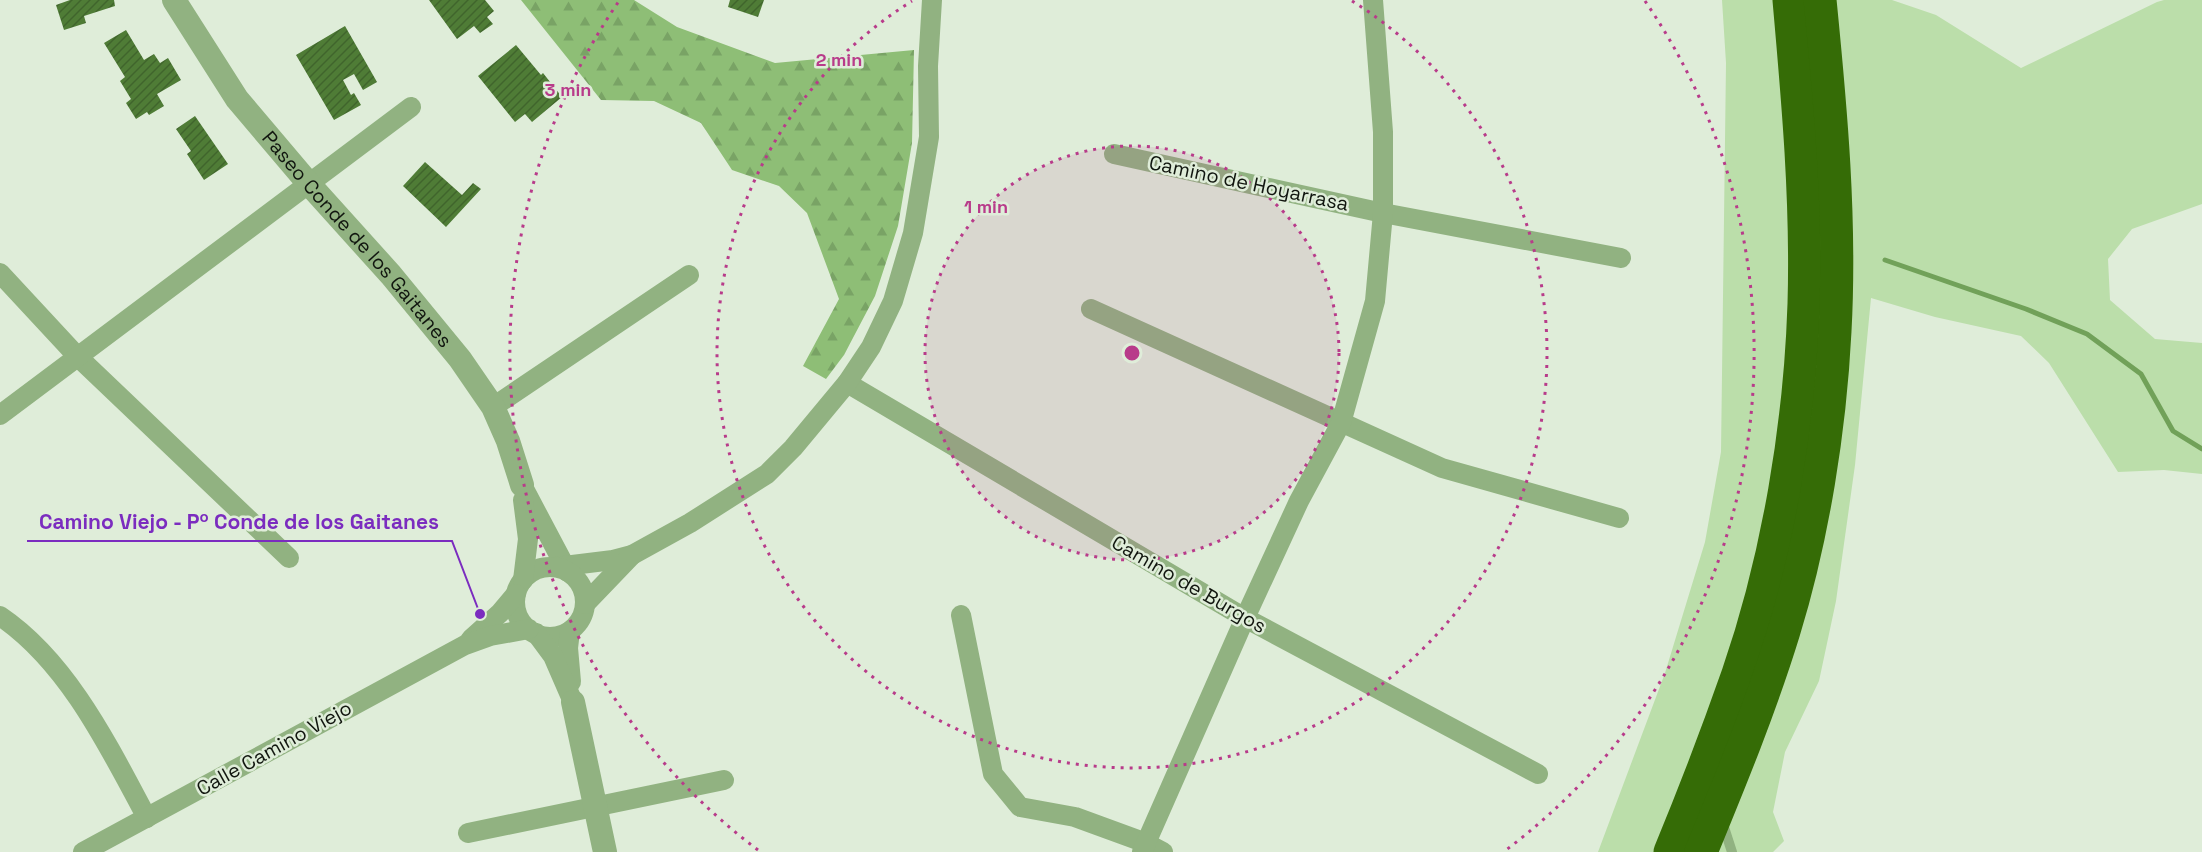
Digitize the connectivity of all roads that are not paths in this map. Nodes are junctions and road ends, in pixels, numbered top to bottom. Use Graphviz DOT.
graph roads {
  1 [pos="174,0"];
  2 [pos="932,0"];
  3 [pos="1373,0"];
  4 [pos="1789,0"];
  5 [pos="1820,0"];
  6 [pos="411,107"];
  7 [pos="1114,154"];
  8 [pos="309,184"];
  9 [pos="1383,213"];
  10 [pos="1621,258"];
  11 [pos="0,273"];
  12 [pos="689,275"];
  13 [pos="1091,309"];
  14 [pos="78,356"];
  15 [pos="847,383"];
  16 [pos="493,407"];
  17 [pos="0,415"];
  18 [pos="1341,423"];
  19 [pos="522,485"];
  20 [pos="1619,518"];
  21 [pos="632,555"];
  22 [pos="289,558"];
  23 [pos="562,568"];
  24 [pos="519,587"];
  25 [pos="585,604"];
  26 [pos="961,615"];
  27 [pos="0,616"];
  28 [pos="1245,618"];
  29 [pos="532,631"];
  30 [pos="570,631"];
  31 [pos="465,645"];
  32 [pos="573,702"];
  33 [pos="1538,774"];
  34 [pos="724,780"];
  35 [pos="1726,791"];
  36 [pos="596,807"];
  37 [pos="147,818"];
  38 [pos="468,833"];
  39 [pos="1150,849"];
  40 [pos="84,852"];
  41 [pos="605,852"];
  42 [pos="1670,852"];
  43 [pos="1701,852"];
  44 [pos="1732,852"];
  1 -- 8 [label="street, Paseo Conde de los Gaitanes"];
  2 -- 15 [label="street"];
  3 -- 9 [label="street"];
  4 -- 42 [label="highway"];
  5 -- 35 [label="highway"];
  6 -- 8 [label="street"];
  7 -- 9 [label="street, Camino de Hoyarrasa"];
  8 -- 14 [label="street"];
  8 -- 16 [label="street, Paseo Conde de los Gaitanes"];
  9 -- 10 [label="street, Camino de Hoyarrasa"];
  9 -- 18 [label="street"];
  11 -- 14 [label="street"];
  12 -- 16 [label="street"];
  13 -- 18 [label="street"];
  14 -- 17 [label="street"];
  14 -- 22 [label="street"];
  15 -- 21 [label="street"];
  15 -- 28 [label="street, Camino de Burgos"];
  16 -- 19 [label="street, Paseo Conde de los Gaitanes"];
  18 -- 20 [label="street"];
  18 -- 28 [label="street"];
  19 -- 23 [label="street, Paseo Conde de los Gaitanes"];
  19 -- 24 [label="street, Paseo Conde de los Gaitanes"];
  21 -- 23 [label="street"];
  21 -- 25 [label="street"];
  23 -- 24 [label="street"];
  23 -- 25 [label="street"];
  24 -- 29 [label="street"];
  24 -- 31 [label="street, Calle Camino Viejo"];
  25 -- 30 [label="street"];
  26 -- 39 [label="street"];
  27 -- 37 [label="street"];
  28 -- 33 [label="street, Camino de Burgos"];
  28 -- 39 [label="street"];
  29 -- 30 [label="street"];
  29 -- 31 [label="street, Calle Camino Viejo"];
  29 -- 32 [label="street"];
  30 -- 32 [label="street"];
  31 -- 37 [label="street, Calle Camino Viejo"];
  32 -- 36 [label="street"];
  34 -- 36 [label="street"];
  35 -- 43 [label="highway"];
  35 -- 44 [label="lane"];
  36 -- 38 [label="street"];
  36 -- 41 [label="street"];
  37 -- 40 [label="street, Calle Camino Viejo"];
}
